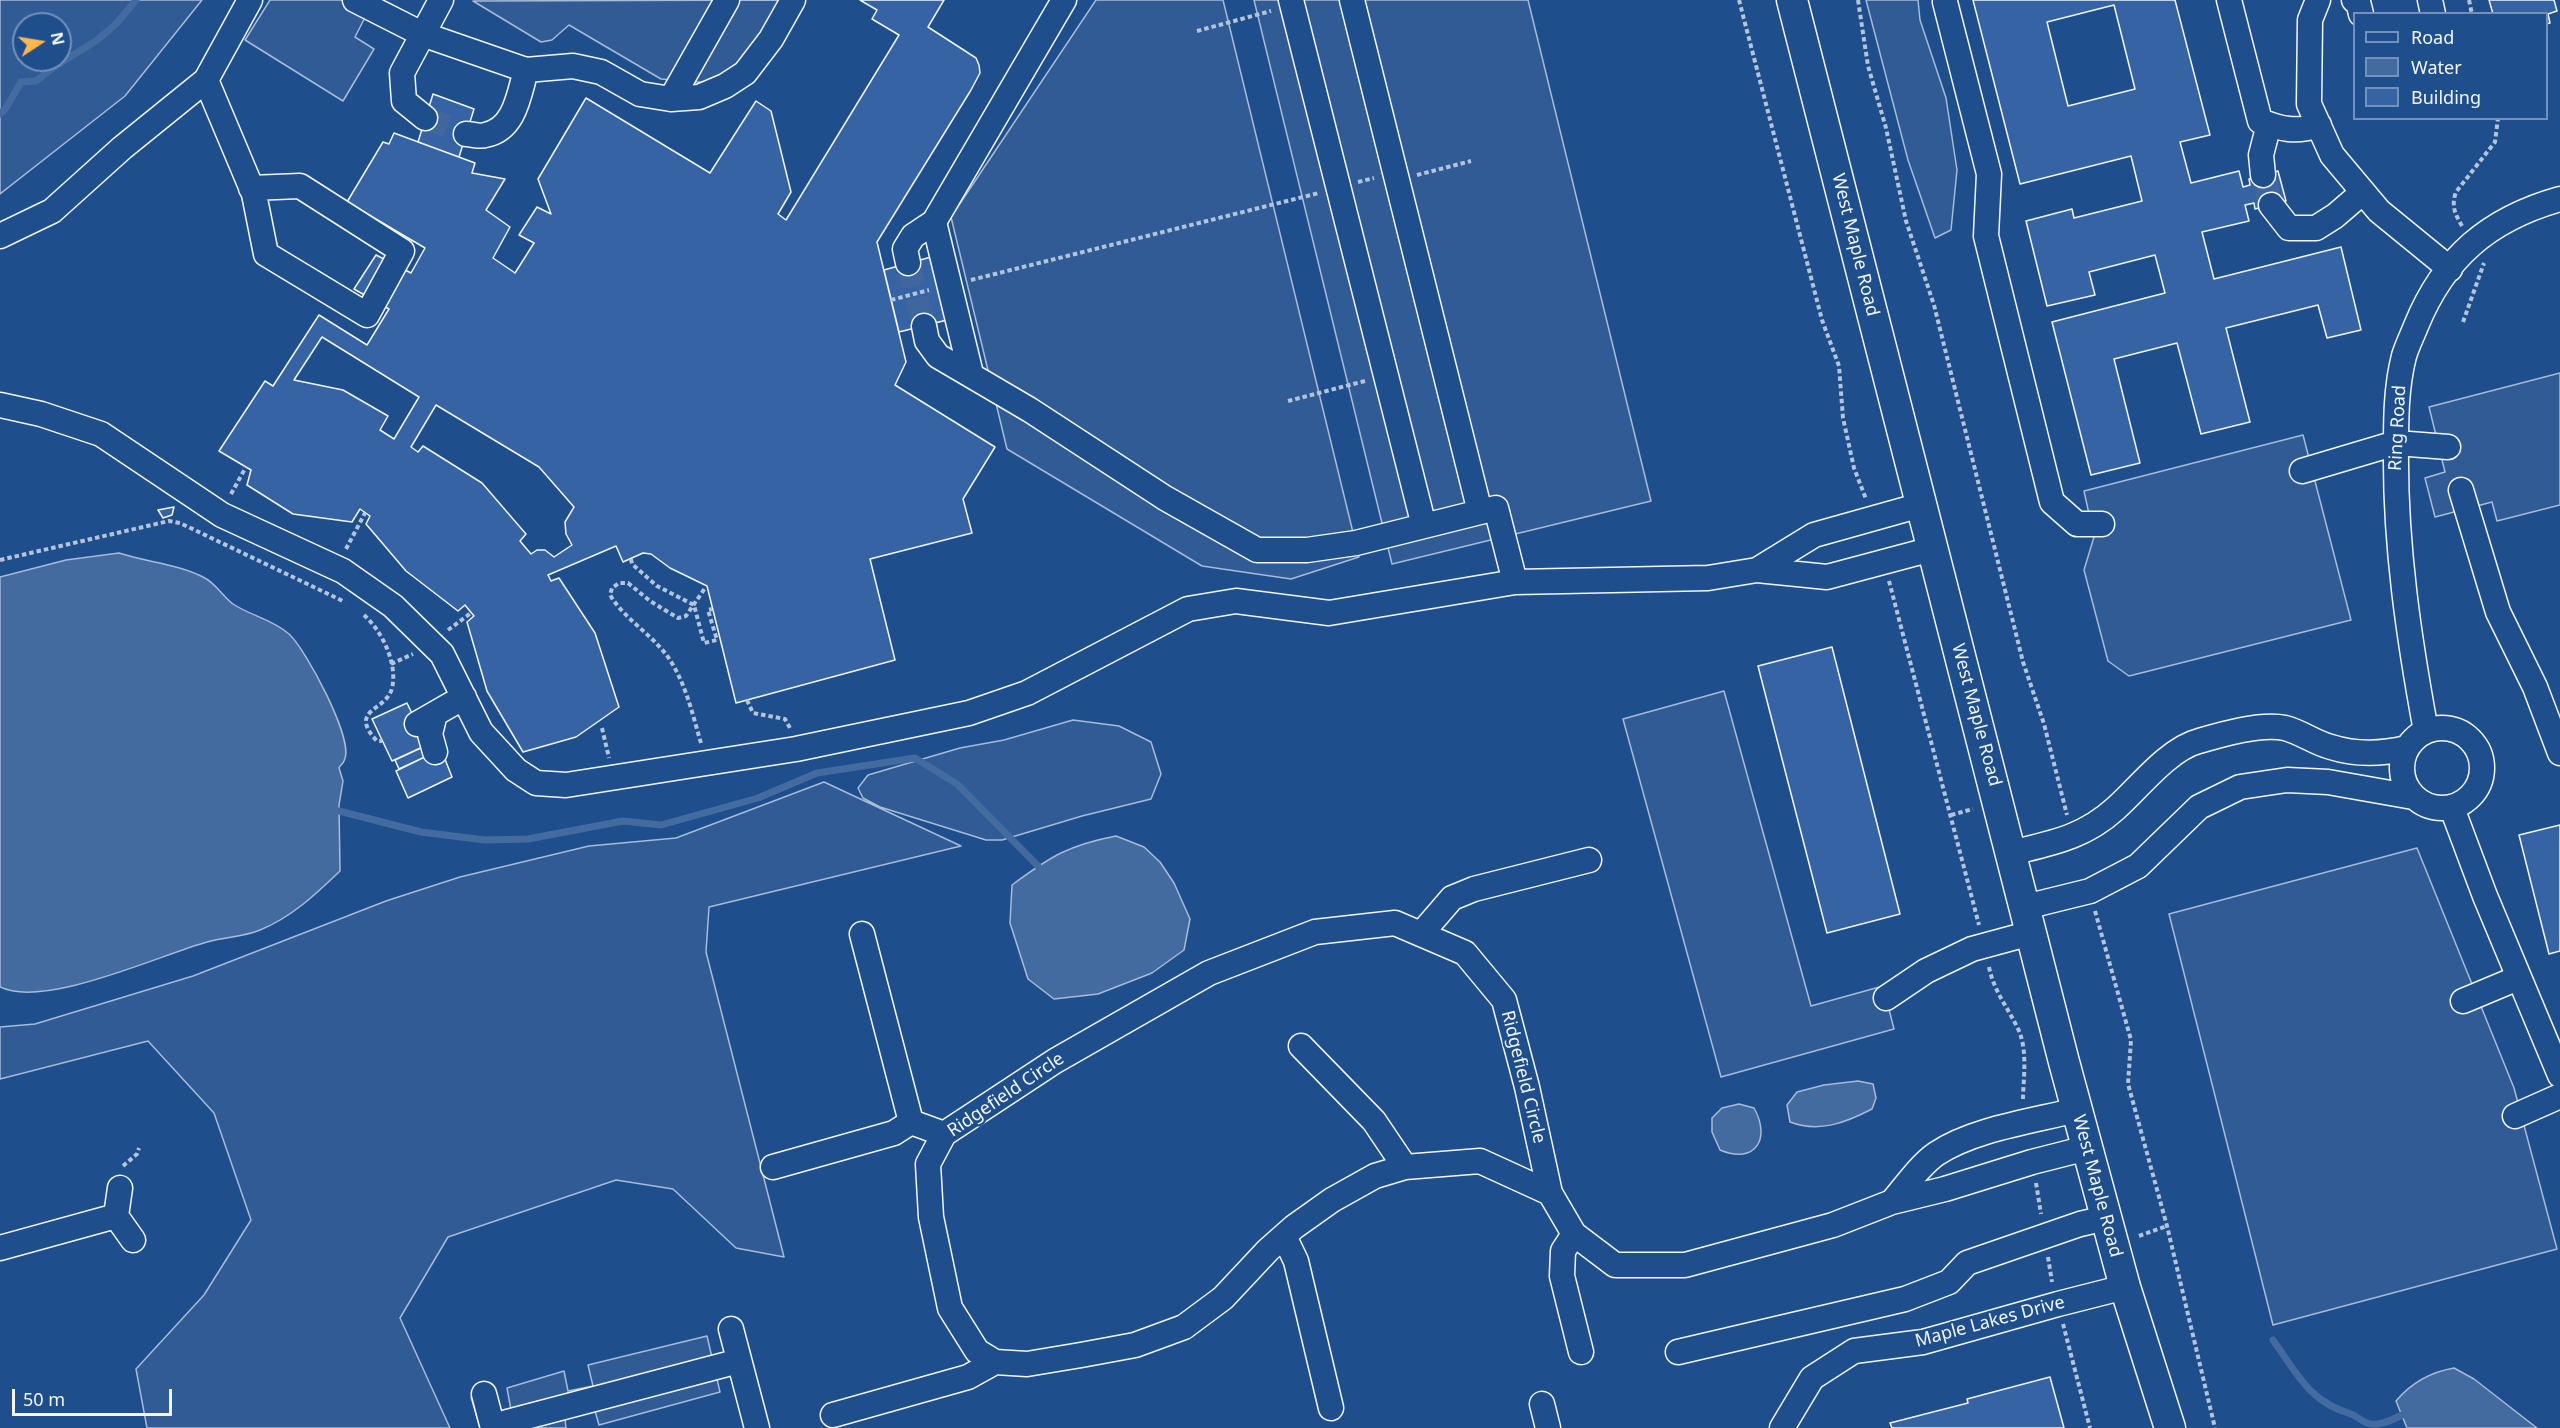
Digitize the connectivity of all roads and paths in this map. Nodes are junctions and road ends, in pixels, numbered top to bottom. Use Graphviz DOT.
graph roads {
  1 [pos="250,0"];
  2 [pos="355,0"];
  3 [pos="441,0"];
  4 [pos="727,0"];
  5 [pos="793,0"];
  6 [pos="1064,0"];
  7 [pos="1352,0"];
  8 [pos="1739,0"];
  9 [pos="1792,0"];
  10 [pos="1858,0"];
  11 [pos="2229,0"];
  12 [pos="2318,0"];
  13 [pos="1945,3"];
  14 [pos="1292,4"];
  15 [pos="1197,31"];
  16 [pos="422,34"];
  17 [pos="525,70"];
  18 [pos="206,80"];
  19 [pos="671,99"];
  20 [pos="425,118"];
  21 [pos="2269,124"];
  22 [pos="2319,125"];
  23 [pos="466,134"];
  24 [pos="1471,161"];
  25 [pos="1396,175"];
  26 [pos="2263,175"];
  27 [pos="1338,186"];
  28 [pos="251,188"];
  29 [pos="2363,192"];
  30 [pos="2560,199"];
  31 [pos="2271,205"];
  32 [pos="934,222"];
  33 [pos="0,236"];
  34 [pos="908,263"];
  35 [pos="2450,269"];
  36 [pos="949,285"];
  37 [pos="891,300"];
  38 [pos="924,326"];
  39 [pos="971,374"];
  40 [pos="1386,377"];
  41 [pos="1288,401"];
  42 [pos="0,405"];
  43 [pos="2396,443"];
  44 [pos="2448,447"];
  45 [pos="246,467"];
  46 [pos="2302,471"];
  47 [pos="2460,490"];
  48 [pos="1921,506"];
  49 [pos="1480,512"];
  50 [pos="220,513"];
  51 [pos="1873,519"];
  52 [pos="2102,524"];
  53 [pos="1424,526"];
  54 [pos="1932,549"];
  55 [pos="631,559"];
  56 [pos="0,560"];
  57 [pos="1884,561"];
  58 [pos="1757,570"];
  59 [pos="1515,582"];
  60 [pos="705,588"];
  61 [pos="351,605"];
  62 [pos="694,605"];
  63 [pos="712,609"];
  64 [pos="359,612"];
  65 [pos="464,697"];
  66 [pos="747,700"];
  67 [pos="2426,731"];
  68 [pos="429,736"];
  69 [pos="382,741"];
  70 [pos="2407,748"];
  71 [pos="796,749"];
  72 [pos="2560,753"];
  73 [pos="704,762"];
  74 [pos="2413,797"];
  75 [pos="1975,808"];
  76 [pos="2452,808"];
  77 [pos="1951,815"];
  78 [pos="2074,837"];
  79 [pos="2011,853"];
  80 [pos="1589,861"];
  81 [pos="2090,891"];
  82 [pos="2028,920"];
  83 [pos="862,934"];
  84 [pos="1421,934"];
  85 [pos="1985,945"];
  86 [pos="2518,978"];
  87 [pos="1886,998"];
  88 [pos="2463,1001"];
  89 [pos="1301,1046"];
  90 [pos="2560,1075"];
  91 [pos="2560,1096"];
  92 [pos="2077,1110"];
  93 [pos="2515,1116"];
  94 [pos="911,1122"];
  95 [pos="2024,1123"];
  96 [pos="944,1134"];
  97 [pos="140,1148"];
  98 [pos="2087,1148"];
  99 [pos="2032,1162"];
  100 [pos="773,1167"];
  101 [pos="1405,1167"];
  102 [pos="119,1178"];
  103 [pos="1550,1193"];
  104 [pos="1892,1202"];
  105 [pos="116,1216"];
  106 [pos="2106,1218"];
  107 [pos="2167,1226"];
  108 [pos="1574,1234"];
  109 [pos="1284,1236"];
  110 [pos="2045,1236"];
  111 [pos="2139,1236"];
  112 [pos="133,1240"];
  113 [pos="0,1248"];
  114 [pos="2125,1287"];
  115 [pos="2058,1304"];
  116 [pos="731,1329"];
  117 [pos="1581,1352"];
  118 [pos="1678,1352"];
  119 [pos="740,1361"];
  120 [pos="995,1362"];
  121 [pos="484,1394"];
  122 [pos="1542,1404"];
  123 [pos="1331,1408"];
  124 [pos="833,1415"];
  125 [pos="492,1428"];
  126 [pos="505,1428"];
  127 [pos="757,1428"];
  128 [pos="1548,1428"];
  129 [pos="1782,1428"];
  130 [pos="2090,1428"];
  131 [pos="2170,1428"];
  132 [pos="2216,1428"];
  1 -- 18 [label="street"];
  2 -- 16 [label="street"];
  3 -- 16 [label="street"];
  4 -- 19 [label="street"];
  5 -- 19 [label="street"];
  6 -- 32 [label="street"];
  7 -- 25 [label="street"];
  8 -- 51 [label="path"];
  9 -- 48 [label="main road, West Maple Road"];
  10 -- 78 [label="path"];
  11 -- 21 [label="street"];
  12 -- 22 [label="street"];
  13 -- 52 [label="street"];
  14 -- 15 [label="path"];
  14 -- 27 [label="street"];
  16 -- 17 [label="street"];
  16 -- 20 [label="street"];
  17 -- 19 [label="street"];
  17 -- 23 [label="street"];
  18 -- 28 [label="street"];
  18 -- 33 [label="street"];
  21 -- 22 [label="street"];
  21 -- 26 [label="street"];
  22 -- 29 [label="street"];
  24 -- 25 [label="path"];
  25 -- 27 [label="path"];
  25 -- 49 [label="street"];
  27 -- 36 [label="path"];
  27 -- 40 [label="street"];
  28 -- 28 [label="street"];
  29 -- 31 [label="street"];
  29 -- 35 [label="street"];
  30 -- 35 [label="street, Ring Road"];
  32 -- 34 [label="street"];
  32 -- 36 [label="street"];
  35 -- 43 [label="street, Ring Road"];
  36 -- 37 [label="path"];
  36 -- 39 [label="street"];
  38 -- 39 [label="street"];
  39 -- 53 [label="street"];
  40 -- 41 [label="path"];
  40 -- 53 [label="street"];
  42 -- 50 [label="street"];
  43 -- 44 [label="street"];
  43 -- 46 [label="street"];
  43 -- 67 [label="street, Ring Road"];
  45 -- 50 [label="path"];
  47 -- 72 [label="street"];
  48 -- 51 [label="street"];
  48 -- 54 [label="main road, West Maple Road"];
  49 -- 53 [label="street"];
  49 -- 59 [label="street"];
  50 -- 65 [label="street"];
  51 -- 58 [label="street"];
  54 -- 57 [label="street"];
  54 -- 79 [label="main road, West Maple Road"];
  55 -- 62 [label="path"];
  56 -- 61 [label="path"];
  57 -- 58 [label="street"];
  57 -- 77 [label="path"];
  58 -- 59 [label="street"];
  59 -- 71 [label="street"];
  60 -- 62 [label="path"];
  62 -- 63 [label="path"];
  62 -- 73 [label="path"];
  64 -- 69 [label="path"];
  65 -- 68 [label="street"];
  65 -- 73 [label="street"];
  66 -- 71 [label="path"];
  67 -- 70 [label="street"];
  67 -- 76 [label="street"];
  70 -- 74 [label="street"];
  70 -- 78 [label="street"];
  71 -- 73 [label="street"];
  74 -- 76 [label="street"];
  74 -- 81 [label="street"];
  75 -- 77 [label="path"];
  76 -- 86 [label="street"];
  77 -- 85 [label="path"];
  78 -- 79 [label="street"];
  79 -- 82 [label="main road, West Maple Road"];
  80 -- 84 [label="street"];
  81 -- 82 [label="street"];
  81 -- 107 [label="path"];
  82 -- 85 [label="street"];
  82 -- 92 [label="main road, West Maple Road"];
  83 -- 94 [label="street"];
  84 -- 96 [label="street, Ridgefield Circle"];
  84 -- 103 [label="street, Ridgefield Circle"];
  85 -- 87 [label="street"];
  85 -- 95 [label="path"];
  86 -- 88 [label="street"];
  86 -- 90 [label="street"];
  89 -- 101 [label="street"];
  91 -- 93 [label="street"];
  92 -- 95 [label="street, Ridgefield Circle"];
  92 -- 98 [label="main road, West Maple Road"];
  94 -- 96 [label="street"];
  94 -- 100 [label="street"];
  95 -- 104 [label="street, Ridgefield Circle"];
  96 -- 120 [label="street, Ridgefield Circle"];
  97 -- 102 [label="path"];
  98 -- 99 [label="street, Ridgefield Circle"];
  98 -- 106 [label="main road, West Maple Road"];
  99 -- 104 [label="street, Ridgefield Circle"];
  99 -- 110 [label="path"];
  101 -- 103 [label="street"];
  101 -- 109 [label="street"];
  102 -- 105 [label="street"];
  103 -- 108 [label="street, Ridgefield Circle"];
  104 -- 108 [label="street, Ridgefield Circle"];
  105 -- 112 [label="street"];
  105 -- 113 [label="street"];
  106 -- 110 [label="street"];
  106 -- 114 [label="main road, West Maple Road"];
  107 -- 111 [label="path"];
  107 -- 132 [label="path"];
  108 -- 117 [label="street"];
  109 -- 120 [label="street"];
  109 -- 123 [label="street"];
  110 -- 115 [label="path"];
  110 -- 118 [label="street"];
  114 -- 115 [label="street, Maple Lakes Drive"];
  114 -- 131 [label="main road, West Maple Road"];
  115 -- 129 [label="street, Maple Lakes Drive"];
  115 -- 130 [label="path"];
  116 -- 119 [label="street"];
  119 -- 126 [label="street"];
  119 -- 127 [label="street"];
  120 -- 124 [label="street"];
  121 -- 125 [label="street"];
  122 -- 128 [label="street"];
}
